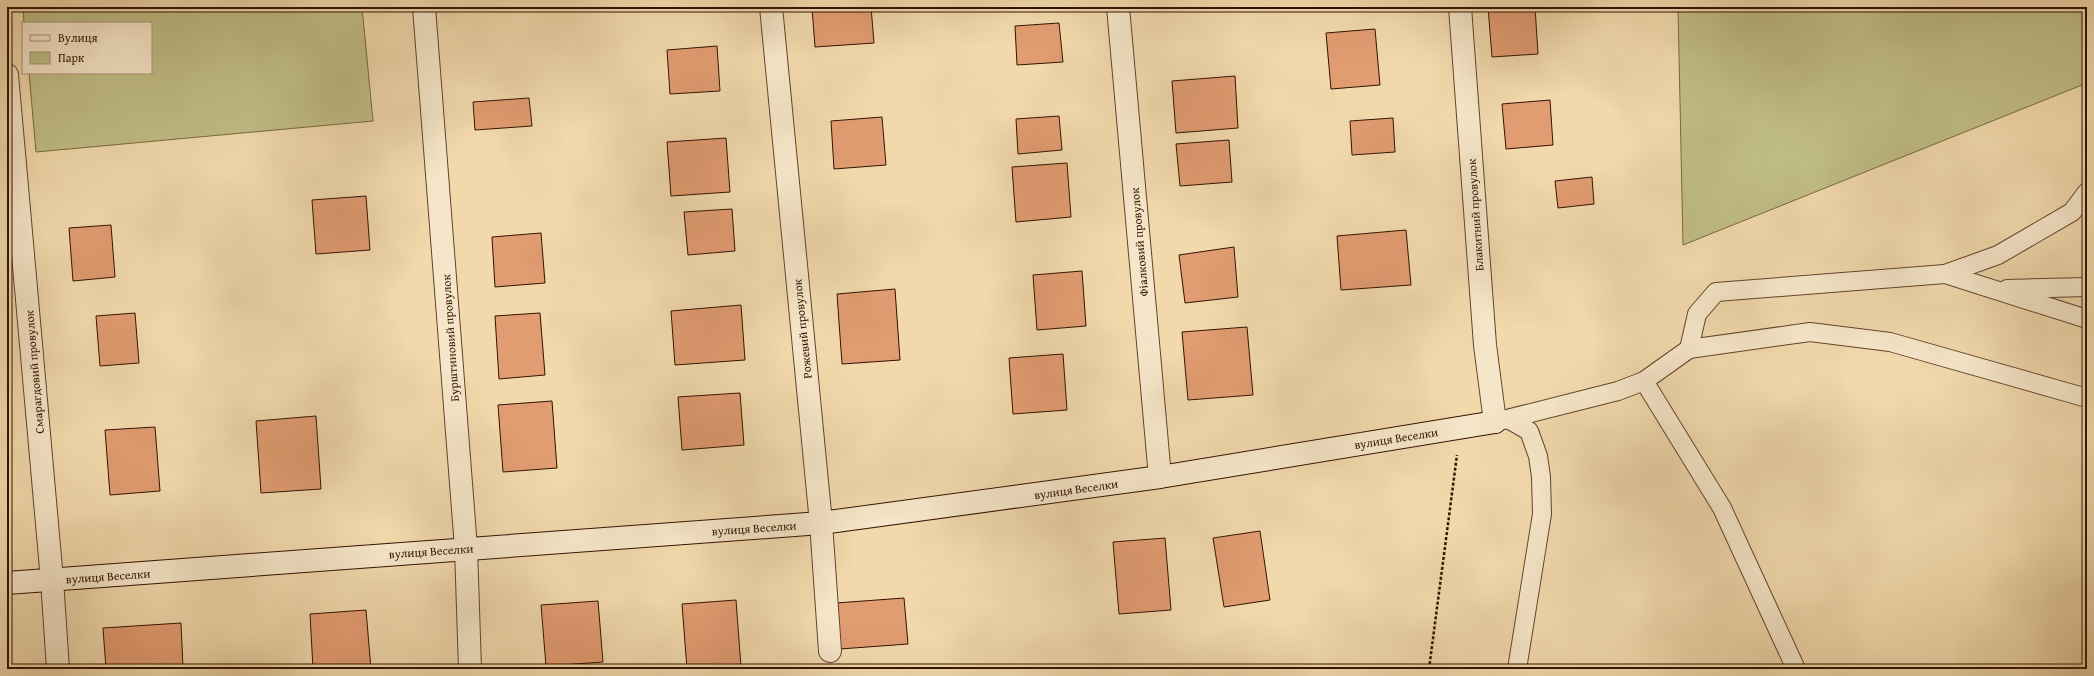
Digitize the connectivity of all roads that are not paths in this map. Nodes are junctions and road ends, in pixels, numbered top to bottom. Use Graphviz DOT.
graph roads {
  1 [pos="424,7"];
  2 [pos="771,7"];
  3 [pos="1118,7"];
  4 [pos="1460,7"];
  5 [pos="7,75"];
  6 [pos="2087,192"];
  7 [pos="1945,274"];
  8 [pos="2087,287"];
  9 [pos="1993,289"];
  10 [pos="2087,319"];
  11 [pos="1689,349"];
  12 [pos="1644,381"];
  13 [pos="2087,398"];
  14 [pos="1502,420"];
  15 [pos="1160,477"];
  16 [pos="821,523"];
  17 [pos="466,548"];
  18 [pos="52,580"];
  19 [pos="7,583"];
  20 [pos="830,651"];
  21 [pos="58,669"];
  22 [pos="470,669"];
  23 [pos="1517,669"];
  24 [pos="1796,669"];
  1 -- 17 [label="street, Бурштиновий провулок"];
  2 -- 16 [label="street, Рожевий провулок"];
  3 -- 15 [label="street, Фіалковий провулок"];
  4 -- 14 [label="street, Блакитний провулок"];
  5 -- 18 [label="street, Смарагдовий провулок"];
  6 -- 7 [label="lane"];
  7 -- 9 [label="lane"];
  7 -- 11 [label="lane"];
  8 -- 9 [label="lane"];
  9 -- 10 [label="lane"];
  11 -- 12 [label="lane"];
  11 -- 13 [label="lane"];
  12 -- 14 [label="lane"];
  12 -- 24 [label="lane"];
  14 -- 15 [label="street, вулиця Веселки"];
  14 -- 23 [label="lane"];
  15 -- 16 [label="street, вулиця Веселки"];
  16 -- 17 [label="street, вулиця Веселки"];
  16 -- 20 [label="street, Рожевий провулок"];
  17 -- 18 [label="street, вулиця Веселки"];
  17 -- 22 [label="street, Бурштиновий провулок"];
  18 -- 19 [label="street, вулиця Веселки"];
  18 -- 21 [label="street, Смарагдовий провулок"];
}
